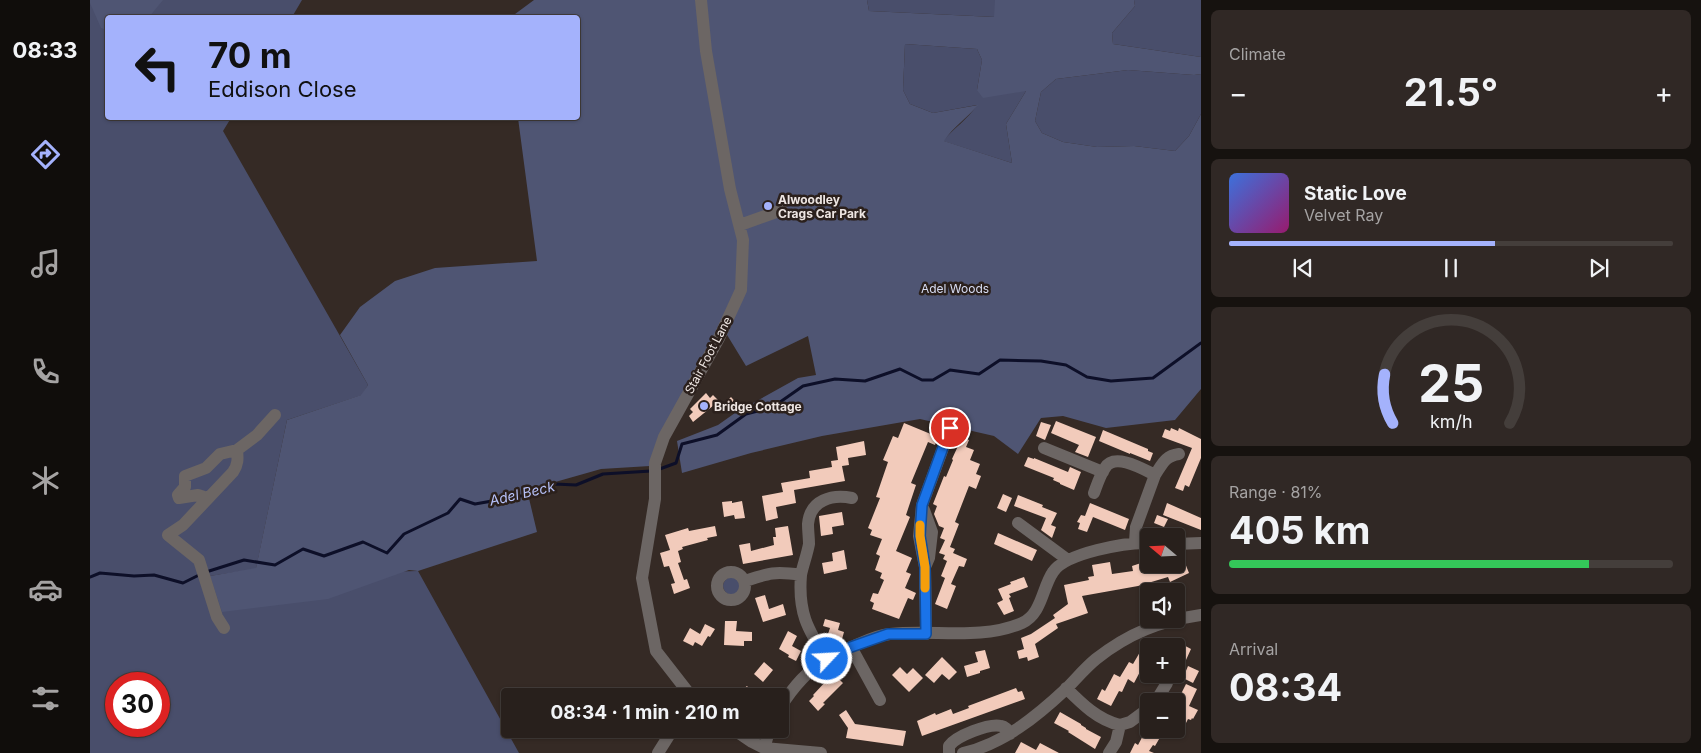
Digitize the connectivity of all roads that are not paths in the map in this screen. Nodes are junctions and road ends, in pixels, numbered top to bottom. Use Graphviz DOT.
graph roads {
  1 [pos="701,0"];
  2 [pos="782,210"];
  3 [pos="740,225"];
  4 [pos="275,415"];
  5 [pos="950,428"];
  6 [pos="1044,448"];
  7 [pos="237,450"];
  8 [pos="1179,454"];
  9 [pos="1103,472"];
  10 [pos="1155,475"];
  11 [pos="1094,494"];
  12 [pos="208,498"];
  13 [pos="852,498"];
  14 [pos="1018,523"];
  15 [pos="1135,542"];
  16 [pos="1140,542"];
  17 [pos="1201,543"];
  18 [pos="1185,544"];
  19 [pos="1068,560"];
  20 [pos="801,575"];
  21 [pos="745,580"];
  22 [pos="1201,615"];
  23 [pos="220,622"];
  24 [pos="926,634"];
  25 [pos="851,647"];
  26 [pos="827,659"];
  27 [pos="1167,683"];
  28 [pos="685,688"];
  29 [pos="1066,688"];
  30 [pos="1161,693"];
  31 [pos="789,696"];
  32 [pos="880,700"];
  33 [pos="1140,715"];
  34 [pos="1120,725"];
  35 [pos="1010,734"];
  36 [pos="667,738"];
  37 [pos="746,738"];
  38 [pos="767,738"];
  39 [pos="764,748"];
  40 [pos="658,753"];
  41 [pos="822,753"];
  42 [pos="949,753"];
  43 [pos="963,753"];
  44 [pos="1109,753"];
  1 -- 3 [label="street, Stair Foot Lane"];
  2 -- 3 [label="street"];
  3 -- 28 [label="street, Stair Foot Lane"];
  4 -- 7 [label="street"];
  5 -- 24 [label="street"];
  6 -- 9 [label="street"];
  7 -- 12 [label="street"];
  7 -- 12 [label="street"];
  8 -- 10 [label="street"];
  9 -- 10 [label="street"];
  9 -- 11 [label="street"];
  10 -- 15 [label="street"];
  12 -- 23 [label="street"];
  13 -- 20 [label="street"];
  14 -- 19 [label="street"];
  15 -- 16 [label="street"];
  15 -- 19 [label="street"];
  17 -- 18 [label="street"];
  19 -- 24 [label="street"];
  20 -- 21 [label="street"];
  20 -- 26 [label="street"];
  22 -- 29 [label="street"];
  24 -- 25 [label="street"];
  25 -- 26 [label="street"];
  25 -- 32 [label="street"];
  26 -- 31 [label="street"];
  27 -- 30 [label="street"];
  29 -- 34 [label="street"];
  29 -- 35 [label="street"];
  33 -- 34 [label="street"];
  34 -- 44 [label="street"];
  35 -- 42 [label="street"];
  35 -- 43 [label="street"];
  36 -- 40 [label="street"];
  37 -- 39 [label="street"];
  38 -- 39 [label="street"];
  39 -- 41 [label="street"];
}
